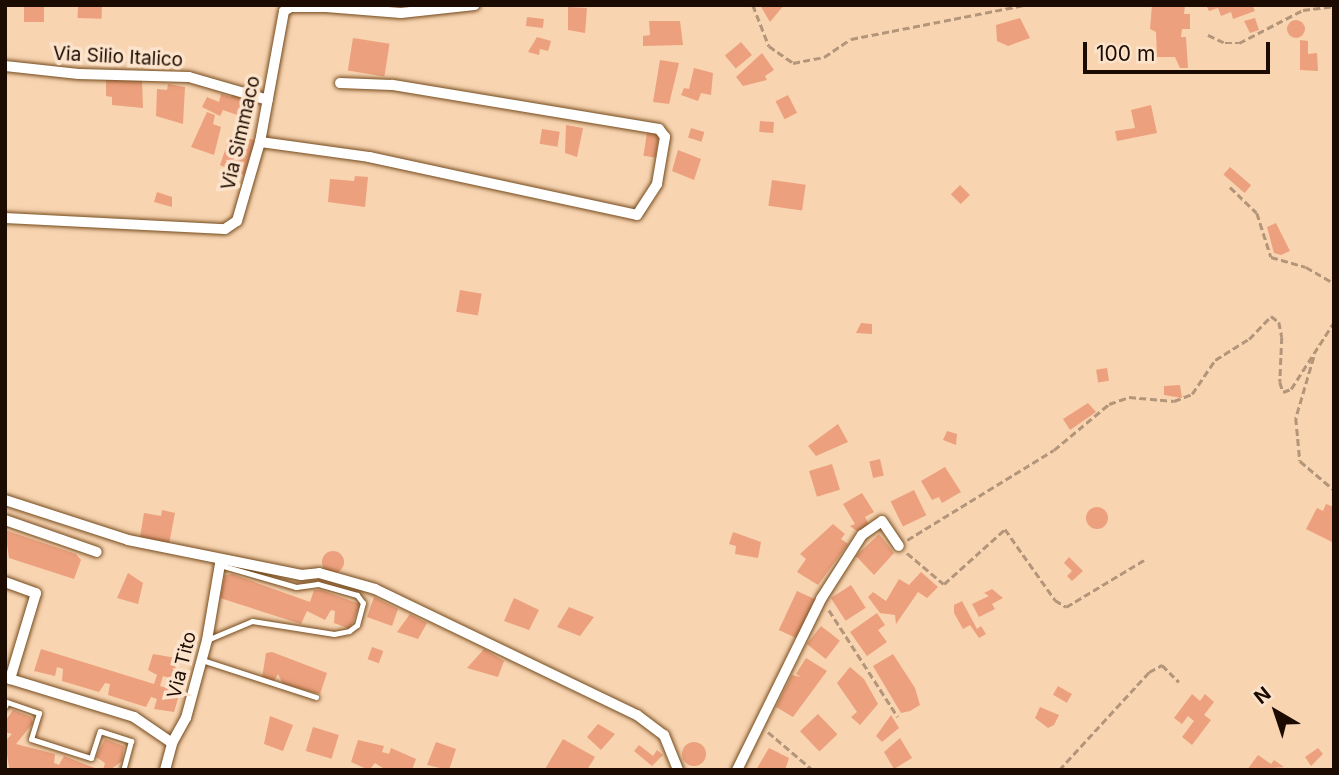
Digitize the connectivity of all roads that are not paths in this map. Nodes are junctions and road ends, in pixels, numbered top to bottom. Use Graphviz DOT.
graph roads {
  1 [pos="475,5"];
  2 [pos="5,66"];
  3 [pos="340,83"];
  4 [pos="268,100"];
  5 [pos="260,142"];
  6 [pos="5,218"];
  7 [pos="5,500"];
  8 [pos="5,520"];
  9 [pos="899,546"];
  10 [pos="97,552"];
  11 [pos="220,565"];
  12 [pos="5,582"];
  13 [pos="207,640"];
  14 [pos="202,660"];
  15 [pos="316,697"];
  16 [pos="5,706"];
  17 [pos="172,743"];
  18 [pos="123,770"];
  19 [pos="165,770"];
  20 [pos="678,770"];
  21 [pos="737,770"];
  1 -- 4 [label="street, Via Simmaco"];
  2 -- 4 [label="street, Via Silio Italico"];
  3 -- 5 [label="street"];
  4 -- 5 [label="street, Via Simmaco"];
  5 -- 6 [label="street, Via Simmaco"];
  7 -- 20 [label="street"];
  8 -- 10 [label="street"];
  9 -- 21 [label="street"];
  11 -- 13 [label="street, Via Tito"];
  11 -- 13 [label="lane"];
  12 -- 17 [label="street"];
  13 -- 14 [label="street, Via Tito"];
  14 -- 15 [label="lane"];
  14 -- 17 [label="street, Via Tito"];
  16 -- 18 [label="lane"];
  17 -- 19 [label="street, Via Tito"];
}
